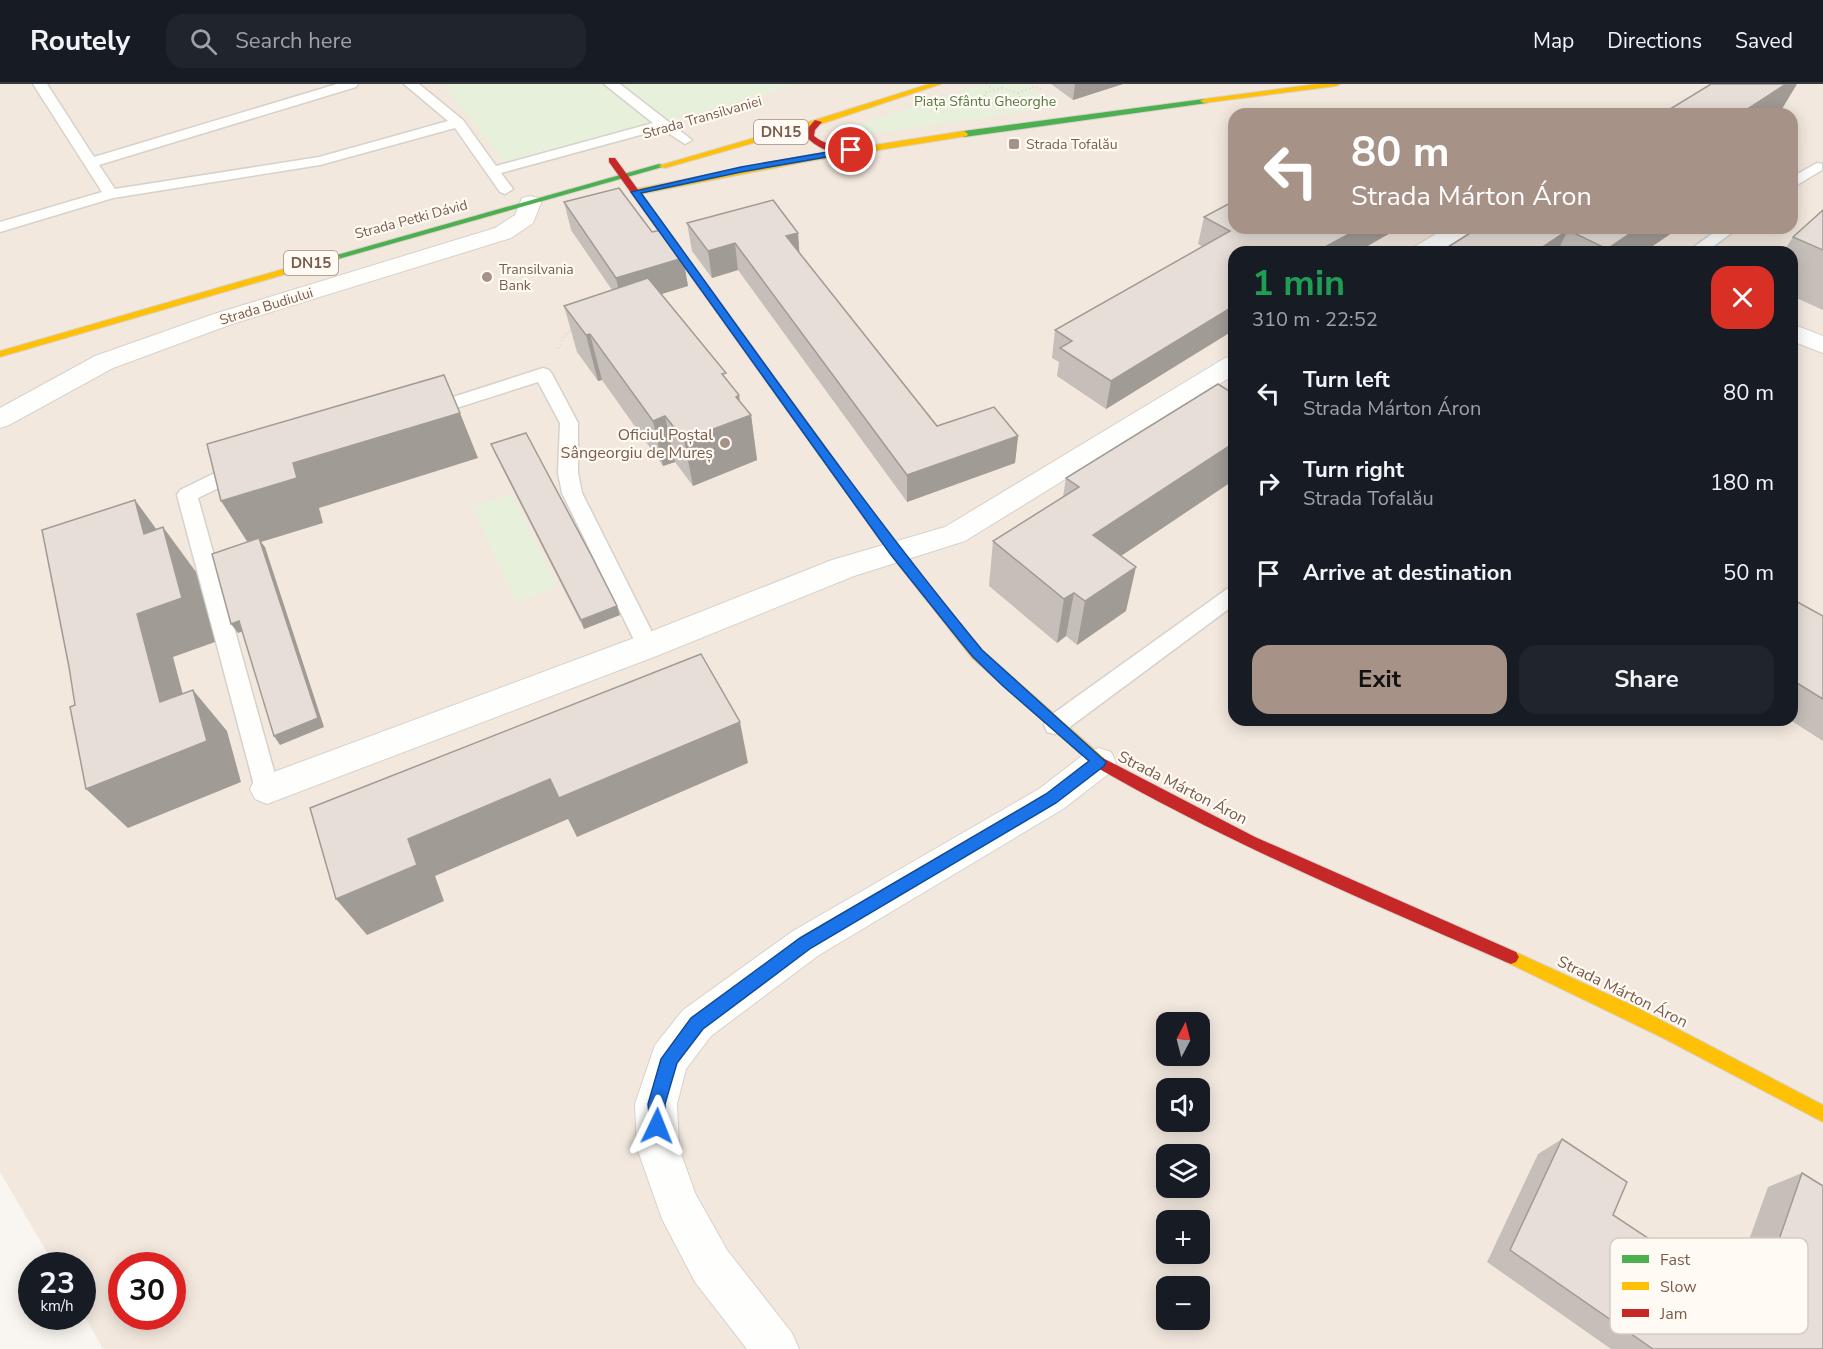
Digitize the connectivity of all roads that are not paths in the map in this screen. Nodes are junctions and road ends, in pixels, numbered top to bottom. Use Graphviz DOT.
graph roads {
  1 [pos="40,84"];
  2 [pos="351,84"];
  3 [pos="411,84"];
  4 [pos="611,84"];
  5 [pos="936,84"];
  6 [pos="1335,84"];
  7 [pos="818,122"];
  8 [pos="458,123"];
  9 [pos="664,124"];
  10 [pos="689,139"];
  11 [pos="663,146"];
  12 [pos="851,150"];
  13 [pos="611,160"];
  14 [pos="93,162"];
  15 [pos="1817,167"];
  16 [pos="493,171"];
  17 [pos="623,176"];
  18 [pos="1798,180"];
  19 [pos="636,192"];
  20 [pos="511,193"];
  21 [pos="111,194"];
  22 [pos="0,227"];
  23 [pos="1452,234"];
  24 [pos="1721,234"];
  25 [pos="1432,246"];
  26 [pos="1704,246"];
  27 [pos="1798,335"];
  28 [pos="1823,345"];
  29 [pos="0,354"];
  30 [pos="1228,367"];
  31 [pos="414,415"];
  32 [pos="0,419"];
  33 [pos="268,462"];
  34 [pos="895,552"];
  35 [pos="1228,598"];
  36 [pos="648,646"];
  37 [pos="1054,725"];
  38 [pos="1099,762"];
  39 [pos="267,789"];
  40 [pos="1823,1114"];
  41 [pos="776,1349"];
  1 -- 14 [label="lane"];
  2 -- 14 [label="lane"];
  3 -- 8 [label="lane"];
  4 -- 9 [label="lane"];
  5 -- 7 [label="street, DN15"];
  6 -- 12 [label="street"];
  7 -- 12 [label="street"];
  7 -- 17 [label="street, DN15"];
  8 -- 16 [label="lane"];
  8 -- 21 [label="lane"];
  9 -- 10 [label="lane"];
  9 -- 16 [label="lane"];
  10 -- 11 [label="street, Strada Transilvaniei"];
  12 -- 19 [label="street"];
  13 -- 17 [label="street, Strada Márton Áron"];
  14 -- 21 [label="lane"];
  15 -- 18 [label="lane"];
  16 -- 20 [label="lane"];
  17 -- 19 [label="street, Strada Márton Áron"];
  17 -- 20 [label="street, Strada Petki Dávid / DN15"];
  19 -- 34 [label="street, Strada Márton Áron"];
  20 -- 29 [label="street, Strada Petki Dávid / DN15"];
  20 -- 32 [label="street, Strada Budiului"];
  21 -- 22 [label="lane"];
  23 -- 25 [label="street"];
  24 -- 26 [label="lane"];
  27 -- 28 [label="street"];
  30 -- 34 [label="street"];
  31 -- 36 [label="lane"];
  33 -- 39 [label="lane"];
  34 -- 36 [label="street"];
  34 -- 37 [label="street, Strada Márton Áron"];
  35 -- 37 [label="lane"];
  36 -- 39 [label="street"];
  37 -- 38 [label="street, Strada Márton Áron"];
  38 -- 40 [label="street, Strada Márton Áron"];
  38 -- 41 [label="street"];
}
